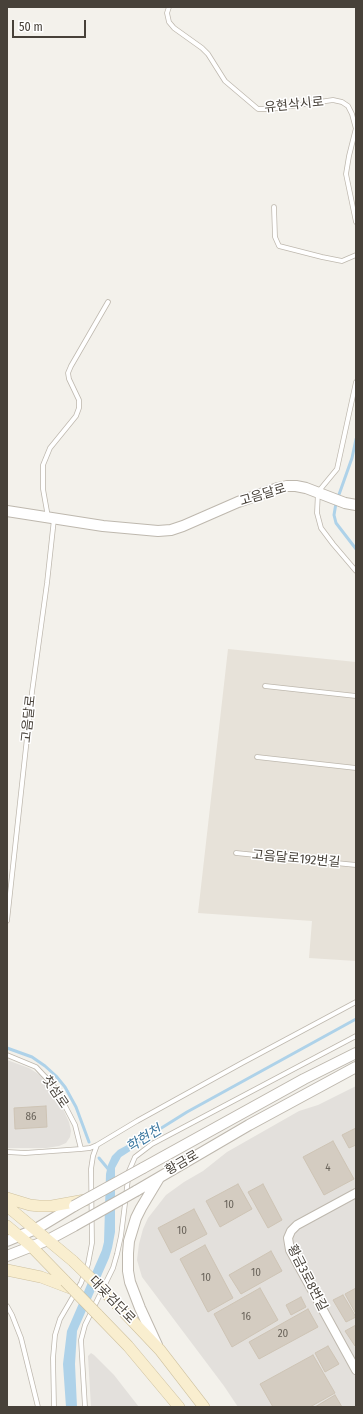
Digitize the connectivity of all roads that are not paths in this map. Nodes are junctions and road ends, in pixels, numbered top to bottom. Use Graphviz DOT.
graph roads {
  1 [pos="169,7"];
  2 [pos="356,129"];
  3 [pos="274,207"];
  4 [pos="356,222"];
  5 [pos="356,255"];
  6 [pos="108,302"];
  7 [pos="356,382"];
  8 [pos="322,493"];
  9 [pos="356,505"];
  10 [pos="7,511"];
  11 [pos="51,518"];
  12 [pos="356,571"];
  13 [pos="265,686"];
  14 [pos="356,696"];
  15 [pos="257,757"];
  16 [pos="356,768"];
  17 [pos="236,853"];
  18 [pos="356,865"];
  19 [pos="7,921"];
  20 [pos="356,1002"];
  21 [pos="356,1036"];
  22 [pos="356,1053"];
  23 [pos="7,1055"];
  24 [pos="356,1067"];
  25 [pos="97,1145"];
  26 [pos="81,1149"];
  27 [pos="7,1152"];
  28 [pos="159,1176"];
  29 [pos="356,1193"];
  30 [pos="7,1198"];
  31 [pos="88,1199"];
  32 [pos="71,1205"];
  33 [pos="7,1206"];
  34 [pos="7,1226"];
  35 [pos="36,1229"];
  36 [pos="19,1236"];
  37 [pos="48,1240"];
  38 [pos="7,1241"];
  39 [pos="31,1246"];
  40 [pos="7,1256"];
  41 [pos="7,1270"];
  42 [pos="62,1282"];
  43 [pos="7,1306"];
  44 [pos="160,1350"];
  45 [pos="356,1370"];
  46 [pos="38,1407"];
  47 [pos="54,1407"];
  48 [pos="85,1407"];
  49 [pos="179,1407"];
  50 [pos="204,1407"];
  1 -- 2 [label="lane, 유현삭시로"];
  2 -- 4 [label="lane"];
  3 -- 5 [label="lane"];
  6 -- 11 [label="lane, 고음달로"];
  7 -- 8 [label="lane"];
  8 -- 9 [label="street, 고음달로"];
  8 -- 11 [label="street, 고음달로"];
  8 -- 12 [label="lane"];
  10 -- 11 [label="street, 고음달로"];
  11 -- 19 [label="lane, 고음달로"];
  13 -- 14 [label="lane"];
  15 -- 16 [label="lane"];
  17 -- 18 [label="lane, 고음달로192번길"];
  20 -- 25 [label="lane"];
  21 -- 48 [label="lane"];
  22 -- 31 [label="street, 황금로, bridge"];
  23 -- 26 [label="lane, 첫섬로"];
  24 -- 28 [label="street, 황금로"];
  25 -- 26 [label="lane"];
  25 -- 47 [label="lane"];
  26 -- 27 [label="lane"];
  28 -- 37 [label="street, 황금로, bridge"];
  28 -- 44 [label="street"];
  29 -- 45 [label="street, 황금3로8번길"];
  30 -- 32 [label="main road"];
  31 -- 32 [label="main road, bridge"];
  32 -- 35 [label="street"];
  33 -- 35 [label="main road, 대곶검단로"];
  34 -- 36 [label="main road, 대곶검단로"];
  35 -- 36 [label="street"];
  35 -- 37 [label="main road, 대곶검단로"];
  36 -- 38 [label="street"];
  36 -- 39 [label="main road, 대곶검단로"];
  37 -- 39 [label="street, 황금로"];
  37 -- 44 [label="main road, 대곶검단로, bridge"];
  39 -- 40 [label="street, 황금로"];
  39 -- 42 [label="main road, 대곶검단로"];
  41 -- 42 [label="main road"];
  42 -- 49 [label="main road, 대곶검단로, bridge"];
  43 -- 46 [label="lane"];
  44 -- 50 [label="main road, 대곶검단로"];
}
